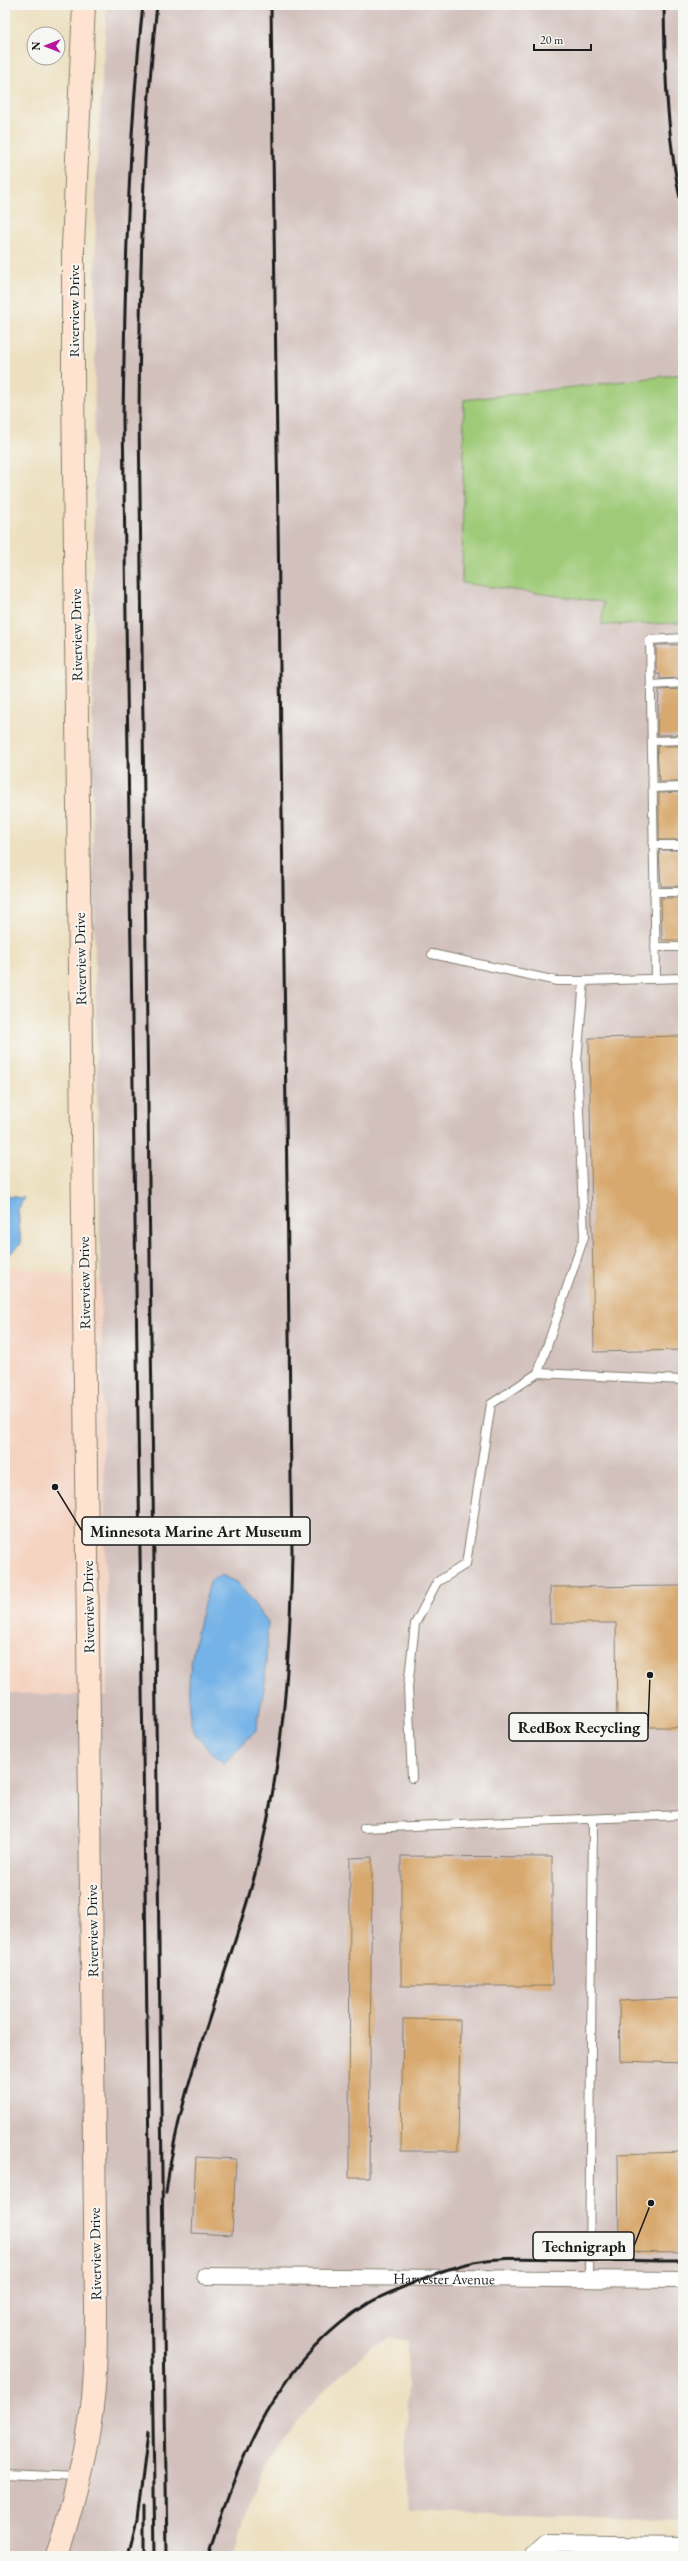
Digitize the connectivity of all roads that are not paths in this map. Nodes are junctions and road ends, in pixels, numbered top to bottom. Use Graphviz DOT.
graph roads {
  1 [pos="84,5"];
  2 [pos="683,638"];
  3 [pos="683,683"];
  4 [pos="651,685"];
  5 [pos="683,740"];
  6 [pos="652,741"];
  7 [pos="683,787"];
  8 [pos="653,788"];
  9 [pos="653,845"];
  10 [pos="683,845"];
  11 [pos="654,892"];
  12 [pos="683,892"];
  13 [pos="655,947"];
  14 [pos="683,947"];
  15 [pos="432,954"];
  16 [pos="656,978"];
  17 [pos="683,978"];
  18 [pos="584,981"];
  19 [pos="538,1373"];
  20 [pos="683,1380"];
  21 [pos="412,1778"];
  22 [pos="683,1814"];
  23 [pos="593,1819"];
  24 [pos="364,1828"];
  25 [pos="205,2276"];
  26 [pos="588,2279"];
  27 [pos="683,2280"];
  28 [pos="5,2474"];
  29 [pos="80,2477"];
  30 [pos="683,2546"];
  31 [pos="57,2556"];
  32 [pos="532,2556"];
  1 -- 29 [label="street, Riverview Drive"];
  2 -- 4 [label="lane"];
  3 -- 4 [label="lane"];
  4 -- 6 [label="lane"];
  5 -- 6 [label="lane"];
  6 -- 8 [label="lane"];
  7 -- 8 [label="lane"];
  8 -- 9 [label="lane"];
  9 -- 10 [label="lane"];
  9 -- 11 [label="lane"];
  11 -- 12 [label="lane"];
  11 -- 13 [label="lane"];
  13 -- 14 [label="lane"];
  13 -- 16 [label="lane"];
  15 -- 18 [label="lane"];
  16 -- 17 [label="lane"];
  16 -- 18 [label="lane"];
  18 -- 19 [label="lane"];
  19 -- 20 [label="lane"];
  19 -- 21 [label="lane"];
  22 -- 23 [label="lane"];
  23 -- 24 [label="lane"];
  23 -- 26 [label="lane"];
  25 -- 26 [label="street, Harvester Avenue"];
  26 -- 27 [label="street, Harvester Avenue"];
  28 -- 29 [label="lane"];
  29 -- 31 [label="street, Riverview Drive"];
  30 -- 32 [label="street"];
}
